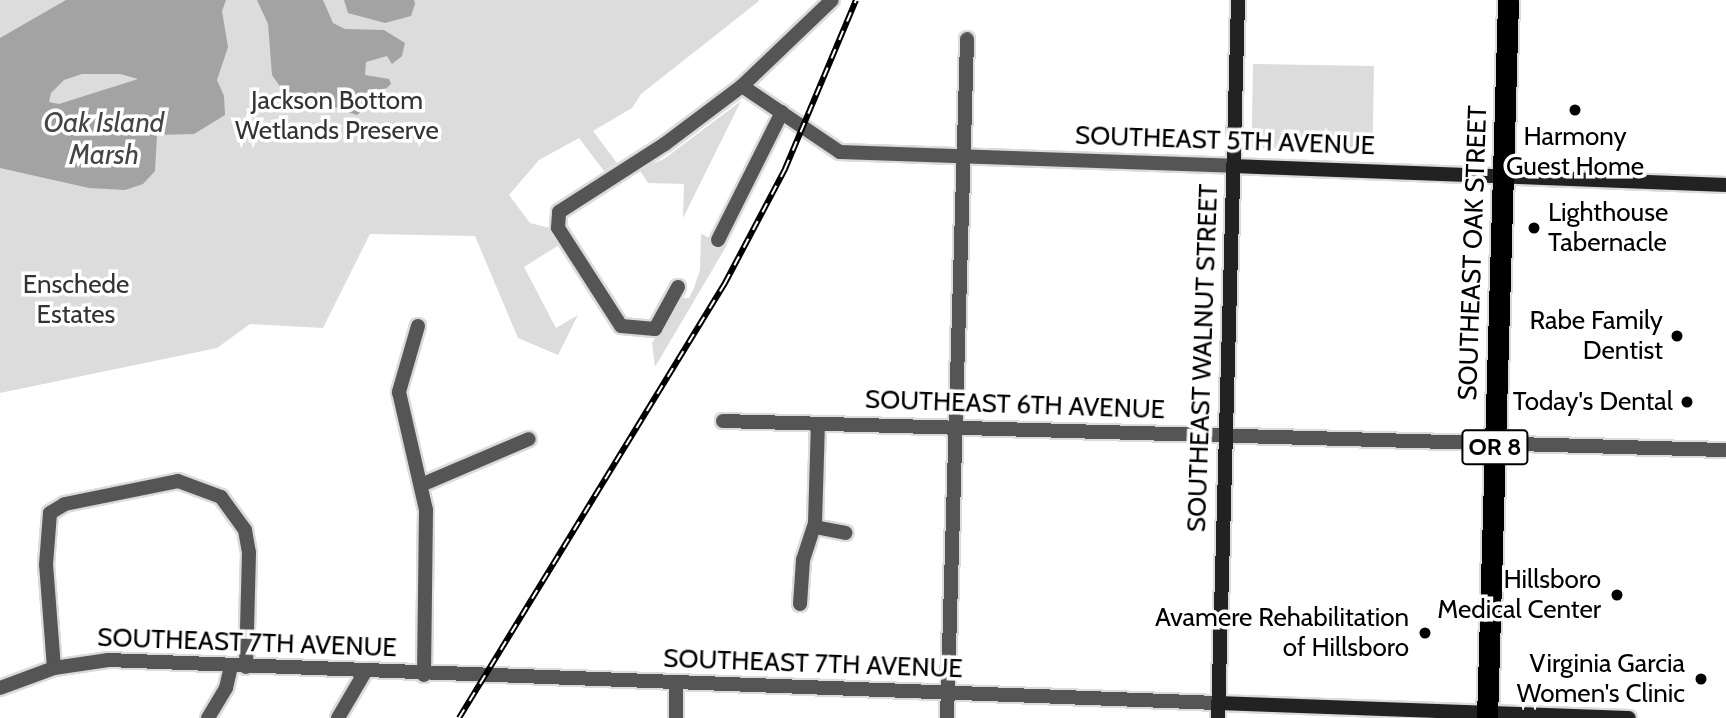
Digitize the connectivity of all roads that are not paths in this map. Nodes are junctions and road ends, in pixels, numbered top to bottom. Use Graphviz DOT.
graph roads {
  1 [pos="832,0"];
  2 [pos="1238,0"];
  3 [pos="1508,0"];
  4 [pos="967,39"];
  5 [pos="742,86"];
  6 [pos="782,112"];
  7 [pos="964,157"];
  8 [pos="1233,166"];
  9 [pos="1503,176"];
  10 [pos="1726,184"];
  11 [pos="718,240"];
  12 [pos="678,287"];
  13 [pos="418,326"];
  14 [pos="723,421"];
  15 [pos="818,424"];
  16 [pos="956,429"];
  17 [pos="1225,436"];
  18 [pos="529,439"];
  19 [pos="1496,442"];
  20 [pos="1726,450"];
  21 [pos="421,485"];
  22 [pos="815,527"];
  23 [pos="845,533"];
  24 [pos="800,604"];
  25 [pos="231,666"];
  26 [pos="246,667"];
  27 [pos="54,668"];
  28 [pos="365,672"];
  29 [pos="425,675"];
  30 [pos="676,684"];
  31 [pos="0,688"];
  32 [pos="948,694"];
  33 [pos="1218,703"];
  34 [pos="1487,715"];
  35 [pos="208,718"];
  36 [pos="338,718"];
  37 [pos="676,718"];
  38 [pos="947,718"];
  39 [pos="1217,718"];
  40 [pos="1629,718"];
  1 -- 5 [label="street"];
  2 -- 8 [label="street, SOUTHEAST WALNUT STREET"];
  3 -- 9 [label="highway, SOUTHEAST OAK STREET / OR 8"];
  4 -- 7 [label="street"];
  5 -- 6 [label="street, SOUTHEAST 5TH AVENUE"];
  5 -- 12 [label="street"];
  6 -- 7 [label="street, SOUTHEAST 5TH AVENUE"];
  6 -- 11 [label="street"];
  7 -- 8 [label="street, SOUTHEAST 5TH AVENUE"];
  7 -- 16 [label="street"];
  8 -- 9 [label="street, SOUTHEAST 5TH AVENUE"];
  8 -- 17 [label="street, SOUTHEAST WALNUT STREET"];
  9 -- 10 [label="street, SOUTHEAST 5TH AVENUE"];
  9 -- 19 [label="highway, SOUTHEAST OAK STREET / OR 8"];
  13 -- 21 [label="street"];
  14 -- 15 [label="street, SOUTHEAST 6TH AVENUE"];
  15 -- 16 [label="street, SOUTHEAST 6TH AVENUE"];
  15 -- 22 [label="street"];
  16 -- 17 [label="street, SOUTHEAST 6TH AVENUE"];
  16 -- 32 [label="street"];
  17 -- 19 [label="street, SOUTHEAST 6TH AVENUE"];
  17 -- 33 [label="street, SOUTHEAST WALNUT STREET"];
  18 -- 21 [label="street"];
  19 -- 20 [label="street, SOUTHEAST 6TH AVENUE"];
  19 -- 34 [label="highway, SOUTHEAST OAK STREET / OR 8"];
  21 -- 29 [label="street"];
  22 -- 23 [label="street"];
  22 -- 24 [label="street"];
  25 -- 26 [label="street, SOUTHEAST 7TH AVENUE"];
  25 -- 27 [label="street, SOUTHEAST 7TH AVENUE"];
  25 -- 35 [label="street"];
  26 -- 27 [label="street"];
  26 -- 28 [label="street, SOUTHEAST 7TH AVENUE"];
  27 -- 31 [label="street, SOUTHEAST 7TH AVENUE"];
  28 -- 29 [label="street, SOUTHEAST 7TH AVENUE"];
  28 -- 36 [label="street"];
  29 -- 30 [label="street, SOUTHEAST 7TH AVENUE"];
  30 -- 32 [label="street, SOUTHEAST 7TH AVENUE"];
  30 -- 37 [label="street"];
  32 -- 33 [label="street, SOUTHEAST 7TH AVENUE"];
  32 -- 38 [label="street"];
  33 -- 34 [label="street, SOUTHEAST 7TH AVENUE"];
  33 -- 39 [label="street, SOUTHEAST WALNUT STREET"];
  34 -- 40 [label="street, SOUTHEAST 7TH AVENUE"];
}
